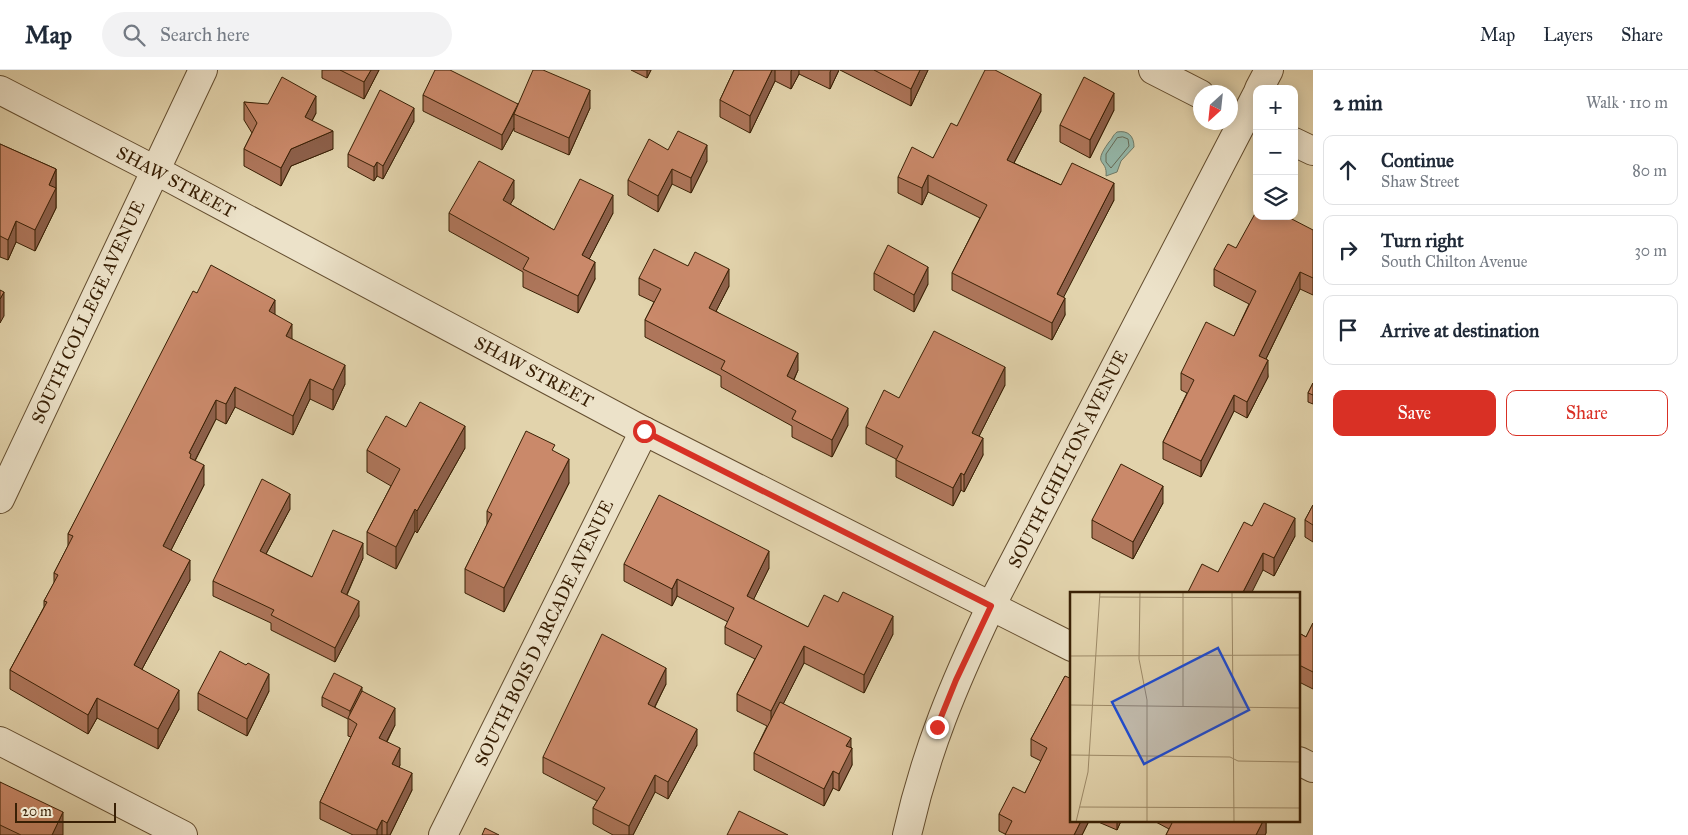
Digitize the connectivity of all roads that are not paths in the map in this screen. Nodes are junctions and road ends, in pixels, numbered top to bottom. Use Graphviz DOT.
graph roads {
  1 [pos="203,70"];
  2 [pos="1153,70"];
  3 [pos="1269,70"];
  4 [pos="1261,85"];
  5 [pos="0,90"];
  6 [pos="1193,90"];
  7 [pos="1247,111"];
  8 [pos="1298,144"];
  9 [pos="1313,151"];
  10 [pos="155,170"];
  11 [pos="644,431"];
  12 [pos="0,500"];
  13 [pos="991,606"];
  14 [pos="1070,646"];
  15 [pos="0,741"];
  16 [pos="1300,762"];
  17 [pos="1313,768"];
  18 [pos="183,835"];
  19 [pos="443,835"];
  20 [pos="907,835"];
  1 -- 10 [label="street, SOUTH COLLEGE AVENUE"];
  2 -- 6 [label="street"];
  3 -- 4 [label="street"];
  5 -- 10 [label="street, SHAW STREET"];
  7 -- 13 [label="street, SOUTH CHILTON AVENUE"];
  8 -- 9 [label="street"];
  10 -- 11 [label="street, SHAW STREET"];
  10 -- 12 [label="street, SOUTH COLLEGE AVENUE"];
  11 -- 13 [label="street, SHAW STREET"];
  11 -- 19 [label="street, SOUTH BOIS D ARCADE AVENUE"];
  13 -- 14 [label="street, SHAW STREET"];
  13 -- 20 [label="street, SOUTH CHILTON AVENUE"];
  15 -- 18 [label="street"];
  16 -- 17 [label="street"];
}
